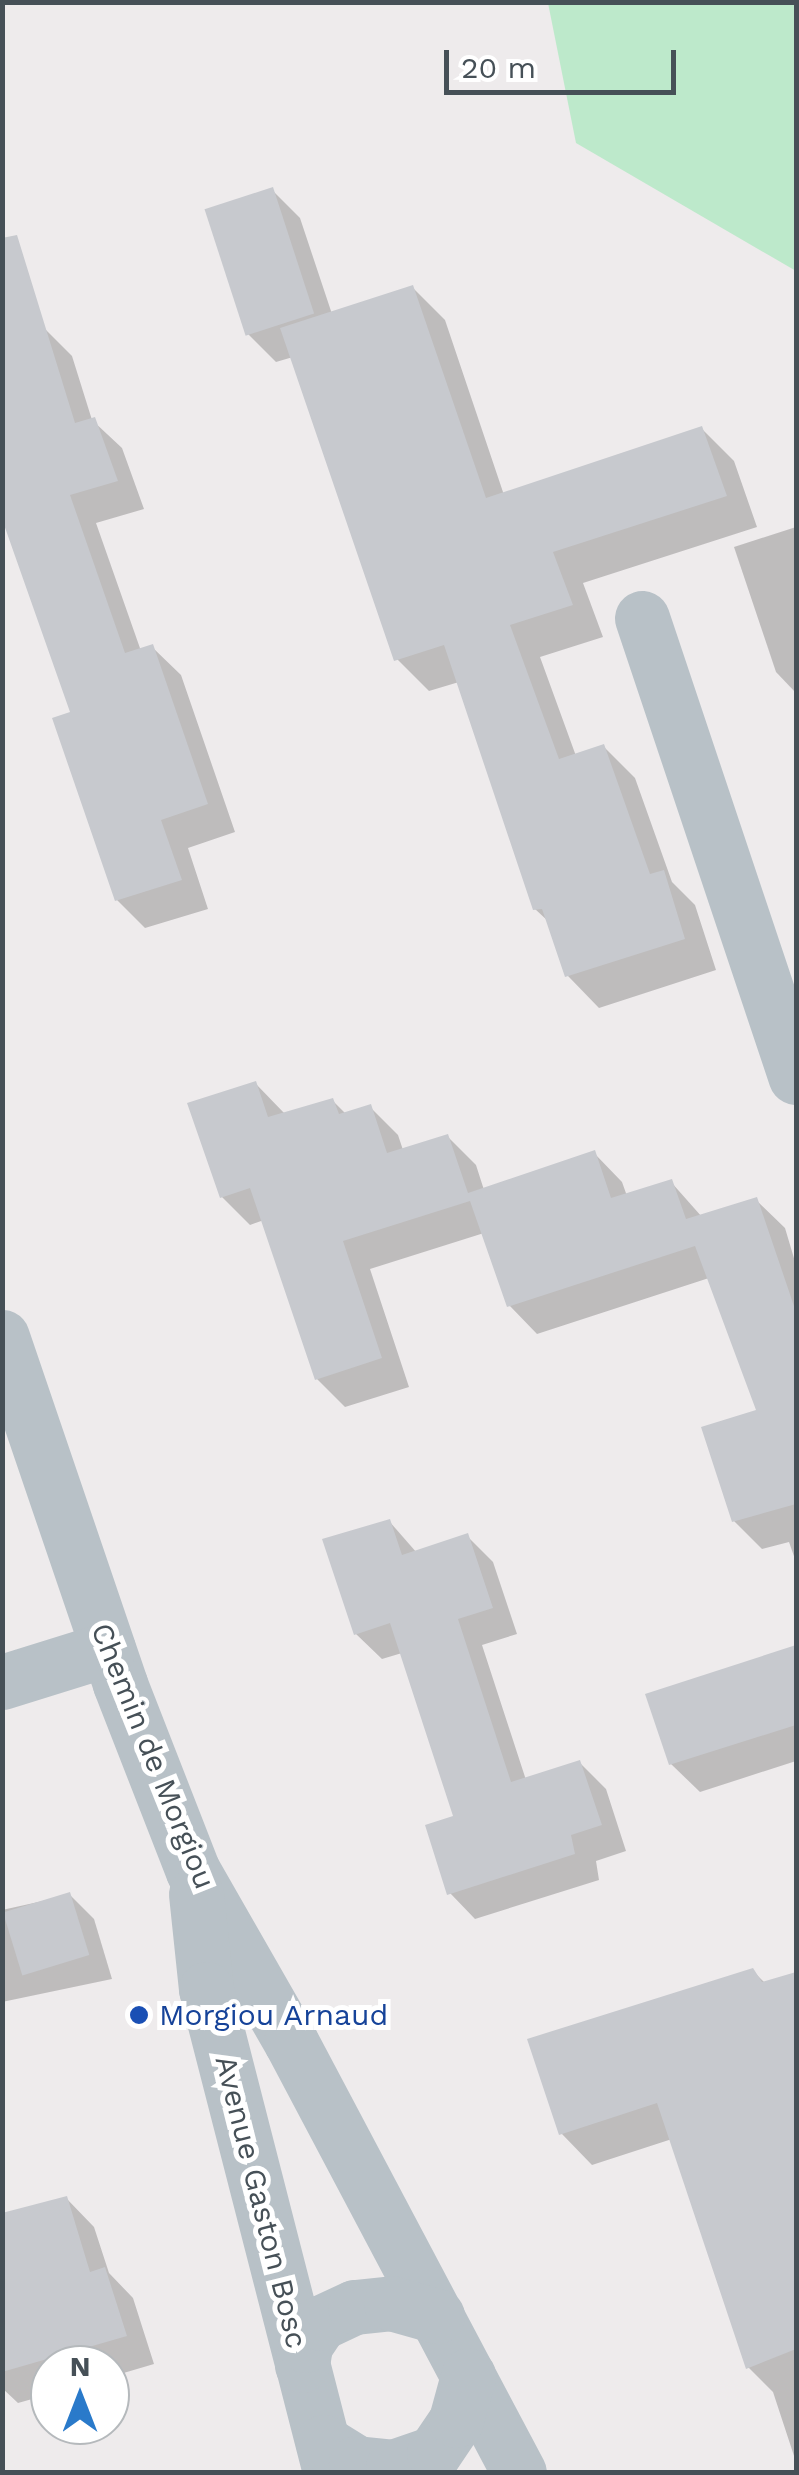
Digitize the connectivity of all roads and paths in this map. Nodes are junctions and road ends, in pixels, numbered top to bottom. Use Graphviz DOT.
graph roads {
  1 [pos="642,618"];
  2 [pos="796,1077"];
  3 [pos="2,1337"];
  4 [pos="108,1649"];
  5 [pos="2,1682"];
  6 [pos="193,1871"];
  7 [pos="437,2316"];
  8 [pos="302,2365"];
  9 [pos="468,2376"];
  10 [pos="326,2457"];
  11 [pos="519,2472"];
  1 -- 2 [label="street"];
  3 -- 4 [label="street, Chemin de Morgiou"];
  4 -- 5 [label="street"];
  4 -- 6 [label="street, Chemin de Morgiou"];
  6 -- 7 [label="street, Chemin de Morgiou"];
  6 -- 8 [label="street, Avenue Gaston Bosc"];
  7 -- 8 [label="street"];
  7 -- 9 [label="street, Chemin de Morgiou"];
  8 -- 10 [label="street, Avenue Gaston Bosc"];
  9 -- 10 [label="street"];
  9 -- 11 [label="street, Chemin de Morgiou"];
}
